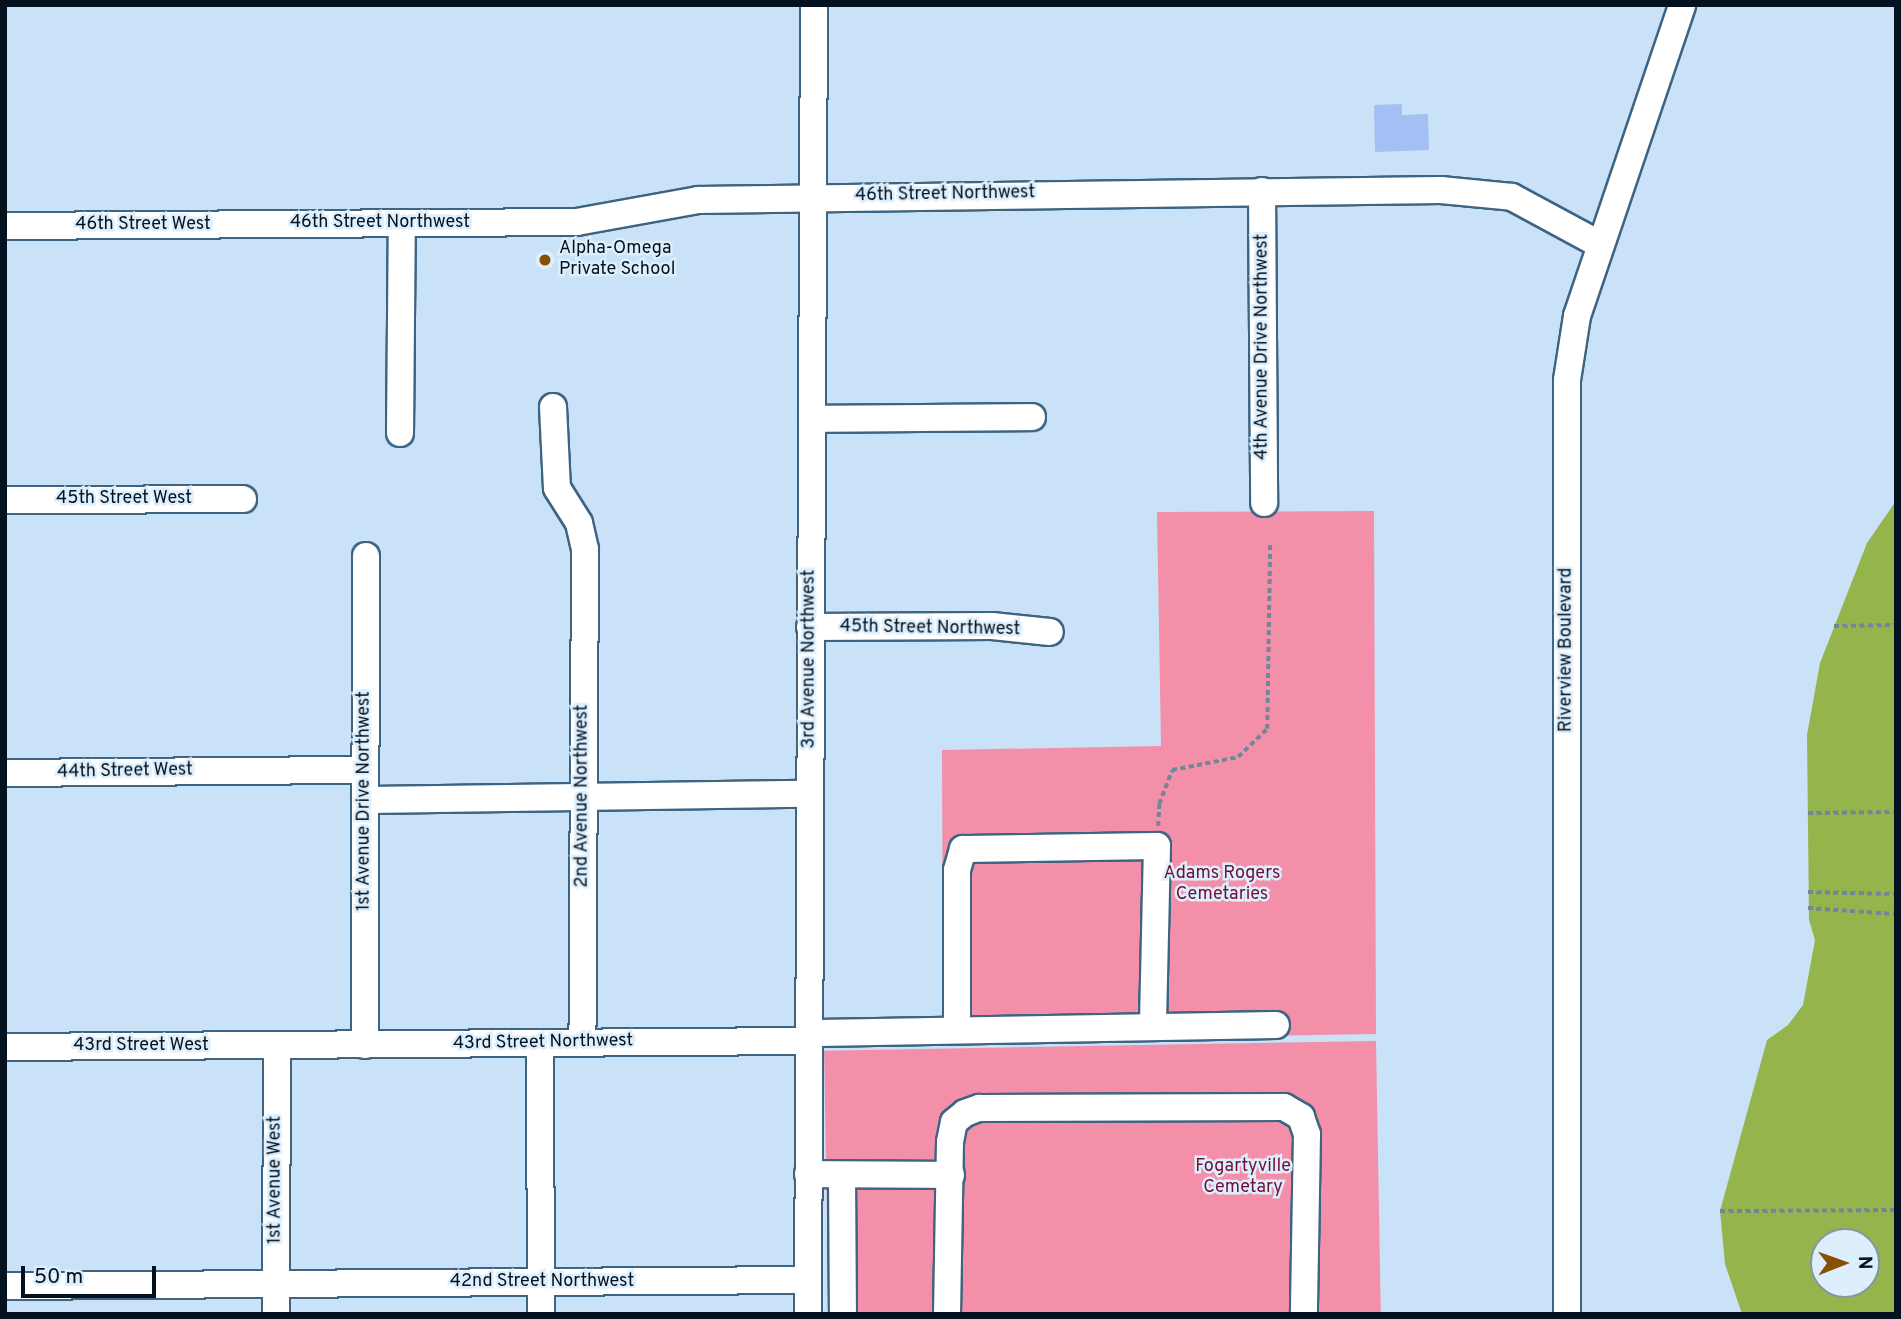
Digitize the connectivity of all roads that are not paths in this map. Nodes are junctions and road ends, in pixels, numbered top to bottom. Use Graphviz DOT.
graph roads {
  1 [pos="814,5"];
  2 [pos="1682,5"];
  3 [pos="1262,191"];
  4 [pos="813,196"];
  5 [pos="402,223"];
  6 [pos="280,224"];
  7 [pos="5,226"];
  8 [pos="1599,244"];
  9 [pos="553,407"];
  10 [pos="1032,416"];
  11 [pos="812,419"];
  12 [pos="400,433"];
  13 [pos="243,499"];
  14 [pos="5,500"];
  15 [pos="1264,503"];
  16 [pos="366,556"];
  17 [pos="810,628"];
  18 [pos="1050,632"];
  19 [pos="365,770"];
  20 [pos="5,773"];
  21 [pos="809,794"];
  22 [pos="583,798"];
  23 [pos="365,800"];
  24 [pos="1276,1025"];
  25 [pos="1153,1027"];
  26 [pos="957,1028"];
  27 [pos="808,1041"];
  28 [pos="540,1043"];
  29 [pos="582,1043"];
  30 [pos="277,1045"];
  31 [pos="365,1045"];
  32 [pos="5,1047"];
  33 [pos="808,1174"];
  34 [pos="842,1175"];
  35 [pos="951,1175"];
  36 [pos="808,1280"];
  37 [pos="541,1282"];
  38 [pos="276,1284"];
  39 [pos="5,1286"];
  40 [pos="276,1314"];
  41 [pos="541,1314"];
  42 [pos="808,1314"];
  43 [pos="843,1314"];
  44 [pos="947,1314"];
  45 [pos="1304,1314"];
  46 [pos="1567,1314"];
  1 -- 4 [label="street, 3rd Avenue Northwest"];
  2 -- 8 [label="street, Riverview Boulevard"];
  3 -- 4 [label="street, 46th Street Northwest"];
  3 -- 8 [label="street, 46th Street Northwest"];
  3 -- 15 [label="street, 4th Avenue Drive Northwest"];
  4 -- 5 [label="street, 46th Street Northwest"];
  4 -- 11 [label="street, 3rd Avenue Northwest"];
  5 -- 6 [label="street, 46th Street Northwest"];
  5 -- 12 [label="street"];
  6 -- 7 [label="street, 46th Street West"];
  8 -- 46 [label="street, Riverview Boulevard"];
  9 -- 22 [label="street, 2nd Avenue Northwest"];
  10 -- 11 [label="street"];
  11 -- 17 [label="street, 3rd Avenue Northwest"];
  13 -- 14 [label="street, 45th Street West"];
  16 -- 19 [label="street, 1st Avenue Drive Northwest"];
  17 -- 18 [label="street, 45th Street Northwest"];
  17 -- 21 [label="street, 3rd Avenue Northwest"];
  19 -- 20 [label="street, 44th Street West"];
  19 -- 23 [label="street, 1st Avenue Drive Northwest"];
  21 -- 22 [label="street"];
  21 -- 27 [label="street, 3rd Avenue Northwest"];
  22 -- 23 [label="street"];
  22 -- 29 [label="street, 2nd Avenue Northwest"];
  23 -- 31 [label="street, 1st Avenue Drive Northwest"];
  24 -- 25 [label="street, 43rd Street Northwest"];
  25 -- 26 [label="street, 43rd Street Northwest"];
  25 -- 26 [label="street"];
  26 -- 27 [label="street, 43rd Street Northwest"];
  27 -- 29 [label="street, 43rd Street Northwest"];
  27 -- 33 [label="street, 3rd Avenue Northwest"];
  28 -- 29 [label="street, 43rd Street Northwest"];
  28 -- 31 [label="street, 43rd Street Northwest"];
  28 -- 37 [label="street"];
  30 -- 31 [label="street, 43rd Street Northwest"];
  30 -- 32 [label="street, 43rd Street West"];
  30 -- 38 [label="street, 1st Avenue West"];
  33 -- 34 [label="street"];
  33 -- 36 [label="street, 3rd Avenue Northwest"];
  34 -- 35 [label="street"];
  34 -- 43 [label="street"];
  35 -- 44 [label="street"];
  35 -- 45 [label="street"];
  36 -- 37 [label="street, 42nd Street Northwest"];
  36 -- 42 [label="street, 3rd Avenue Northwest"];
  37 -- 38 [label="street, 42nd Street Northwest"];
  37 -- 41 [label="street"];
  38 -- 39 [label="street, 42nd Street Northwest"];
  38 -- 40 [label="street, 1st Avenue West"];
}
